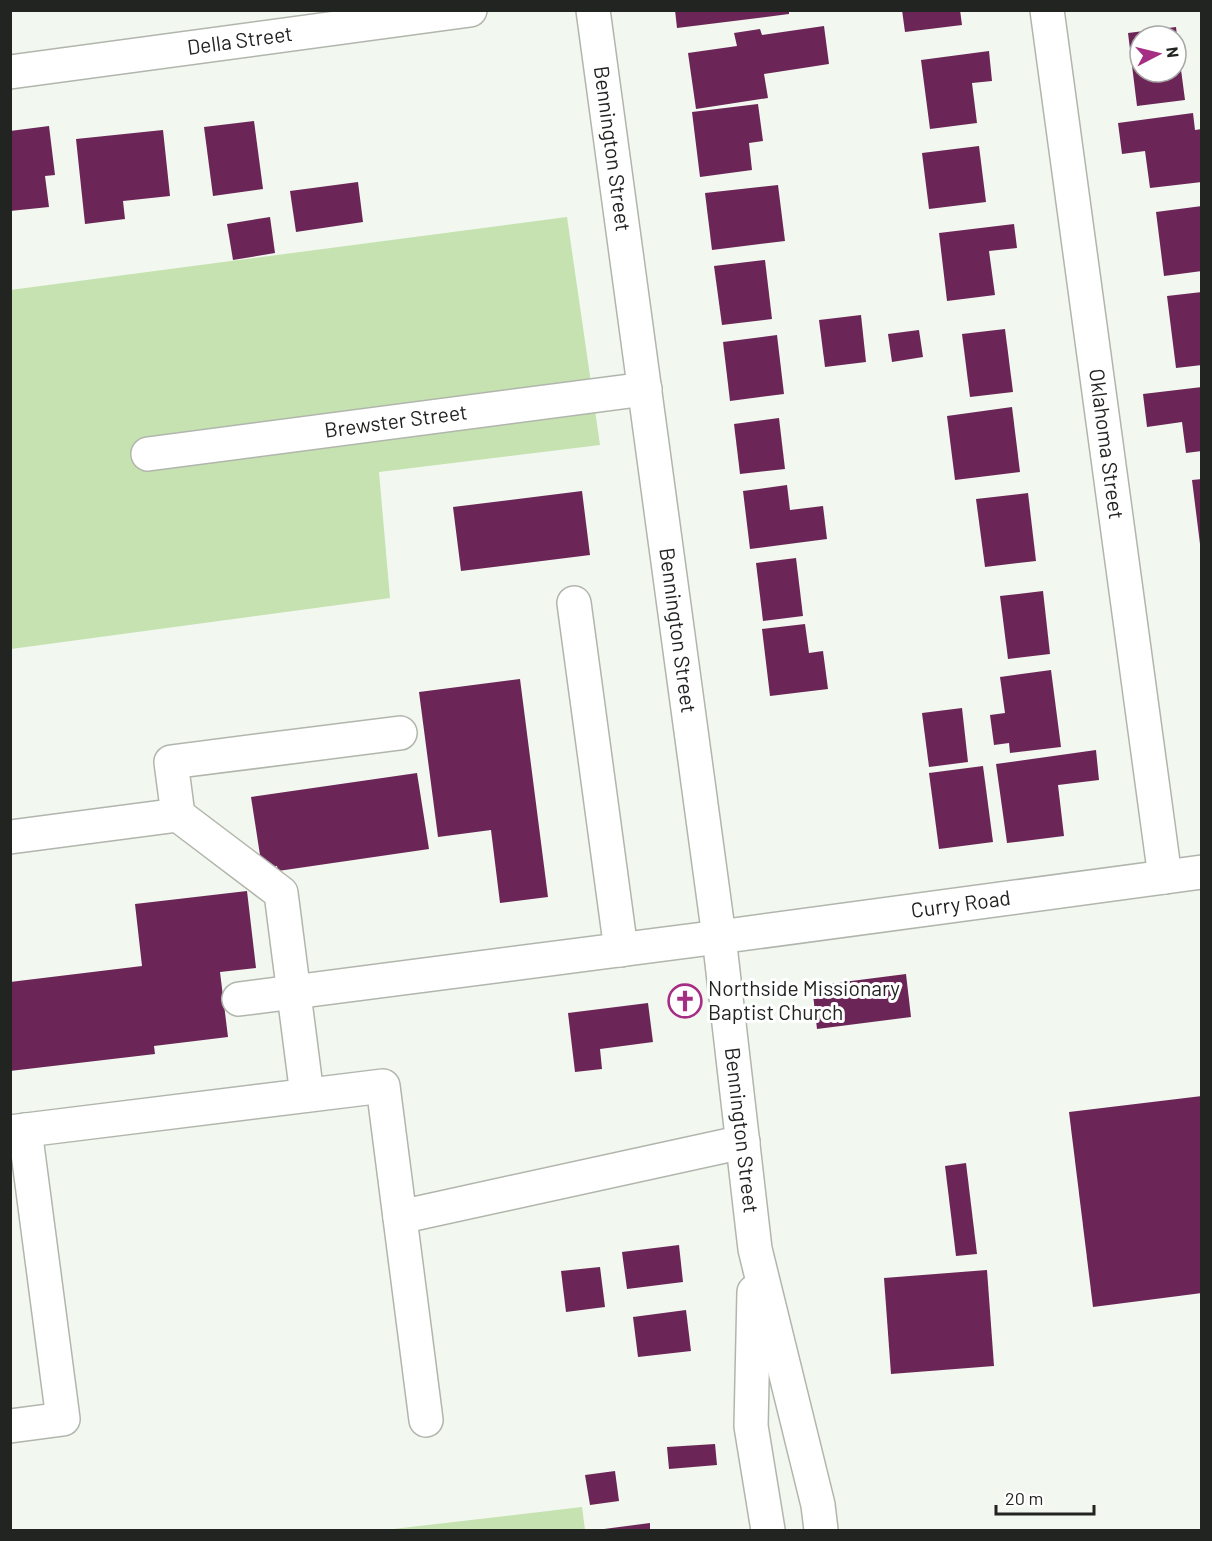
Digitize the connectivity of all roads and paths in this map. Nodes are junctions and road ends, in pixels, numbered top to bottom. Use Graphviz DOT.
graph roads {
  1 [pos="470,10"];
  2 [pos="593,10"];
  3 [pos="1047,10"];
  4 [pos="10,72"];
  5 [pos="645,389"];
  6 [pos="148,454"];
  7 [pos="574,603"];
  8 [pos="400,733"];
  9 [pos="178,815"];
  10 [pos="10,837"];
  11 [pos="1202,872"];
  12 [pos="1165,877"];
  13 [pos="719,937"];
  14 [pos="621,950"];
  15 [pos="293,991"];
  16 [pos="239,999"];
  17 [pos="306,1095"];
  18 [pos="18,1131"];
  19 [pos="743,1142"];
  20 [pos="400,1217"];
  21 [pos="755,1249"];
  22 [pos="426,1420"];
  23 [pos="10,1426"];
  24 [pos="768,1530"];
  25 [pos="821,1530"];
  1 -- 4 [label="street, Della Street"];
  2 -- 5 [label="street, Bennington Street"];
  3 -- 12 [label="street, Oklahoma Street"];
  5 -- 6 [label="street, Brewster Street"];
  5 -- 13 [label="street, Bennington Street"];
  7 -- 14 [label="street"];
  8 -- 9 [label="street"];
  9 -- 10 [label="street"];
  9 -- 15 [label="street"];
  11 -- 12 [label="street, Curry Road"];
  12 -- 13 [label="street, Curry Road"];
  13 -- 14 [label="street, Curry Road"];
  13 -- 19 [label="street, Bennington Street"];
  14 -- 15 [label="street, Curry Road"];
  15 -- 16 [label="street, Curry Road"];
  15 -- 17 [label="street"];
  17 -- 18 [label="street"];
  17 -- 20 [label="street"];
  18 -- 23 [label="street"];
  19 -- 20 [label="street"];
  19 -- 21 [label="street, Bennington Street"];
  20 -- 22 [label="street"];
  21 -- 24 [label="street, Bennington Street"];
  21 -- 25 [label="street, Bennington Street"];
}
